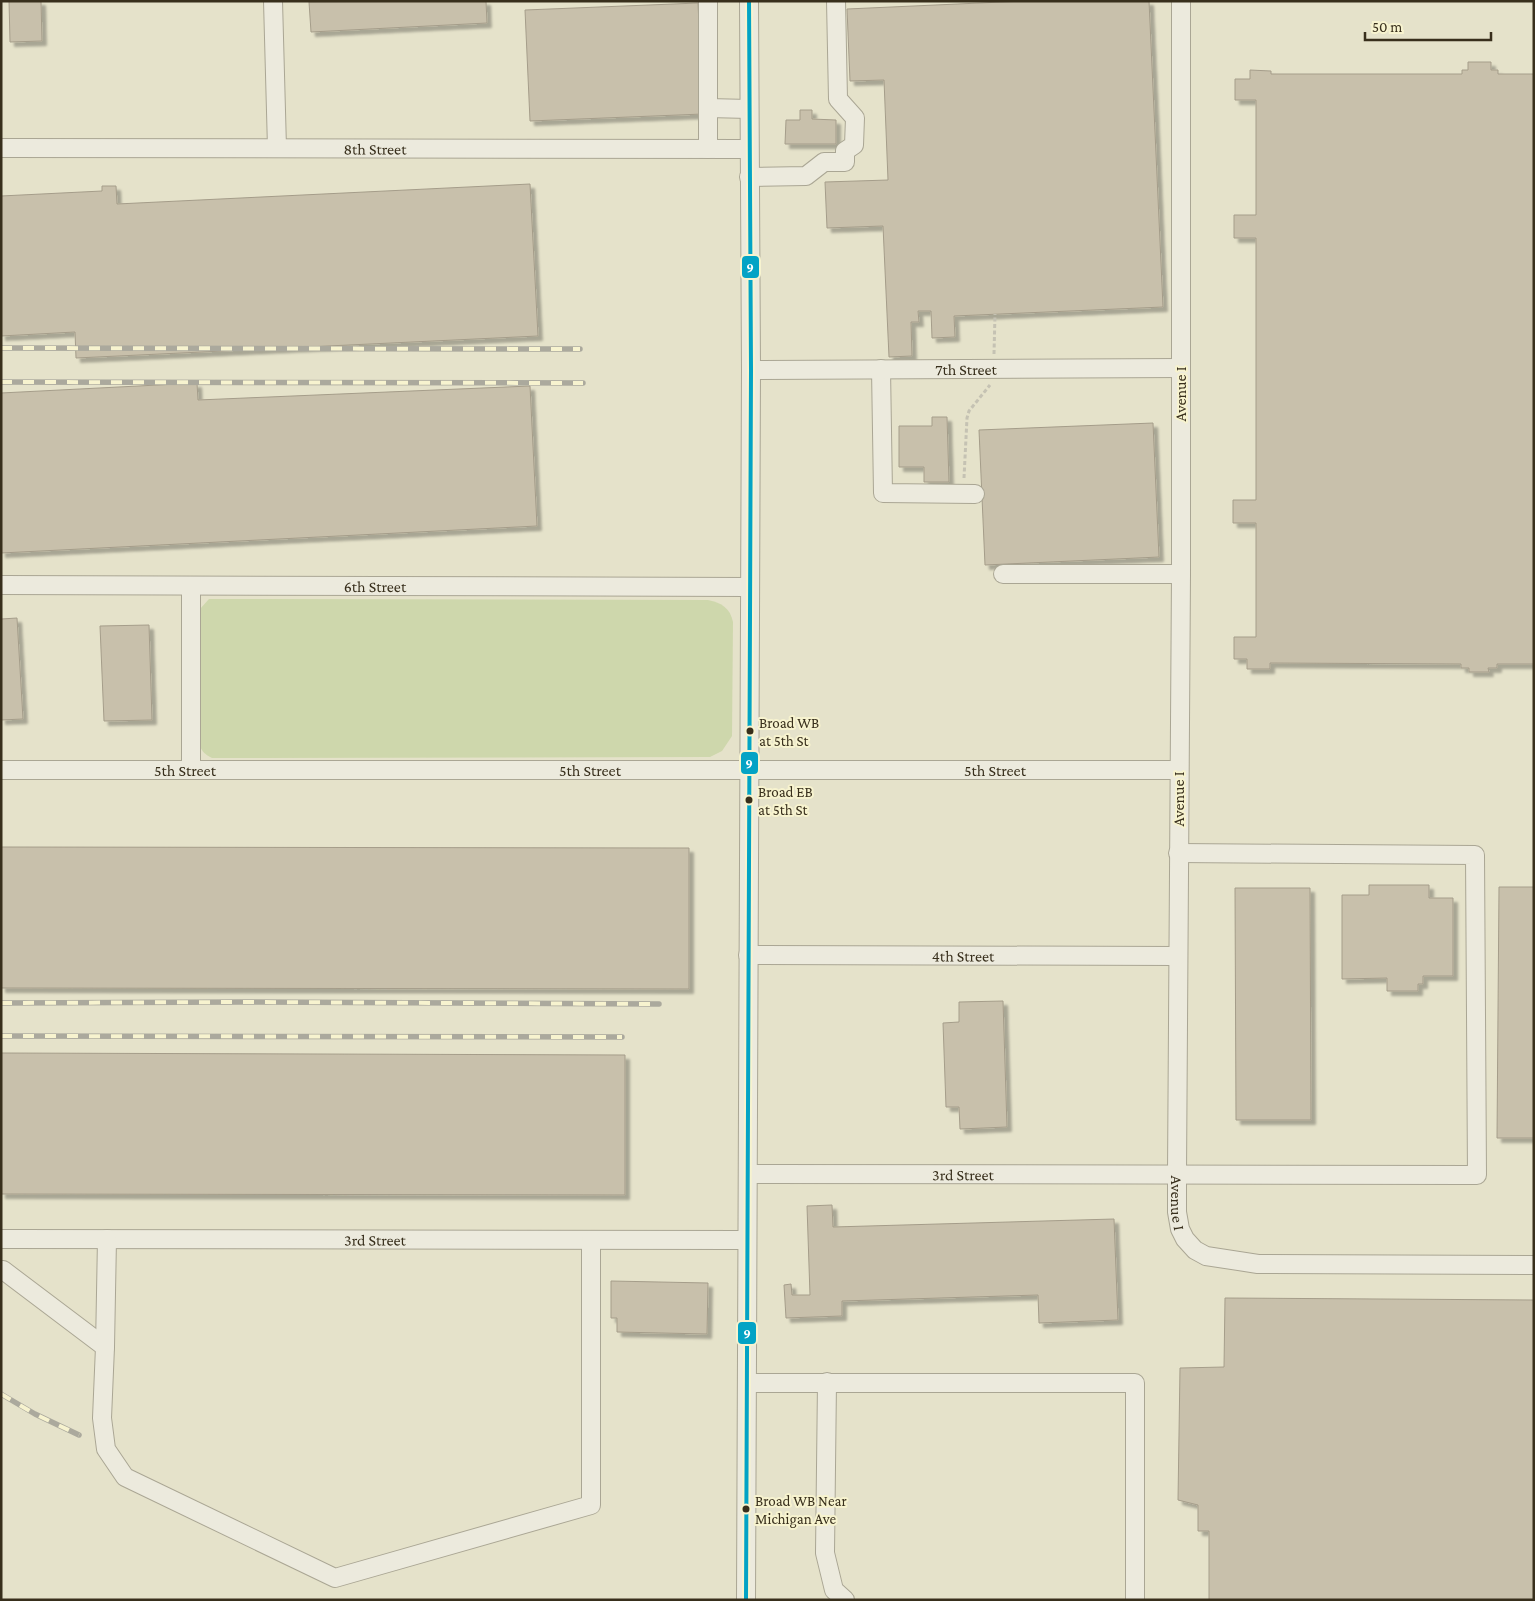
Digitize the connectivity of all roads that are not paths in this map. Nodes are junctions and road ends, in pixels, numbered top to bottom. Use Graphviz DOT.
graph roads {
  1 [pos="273,1"];
  2 [pos="708,1"];
  3 [pos="749,1"];
  4 [pos="836,1"];
  5 [pos="1181,1"];
  6 [pos="708,108"];
  7 [pos="749,109"];
  8 [pos="1,148"];
  9 [pos="278,148"];
  10 [pos="708,149"];
  11 [pos="749,149"];
  12 [pos="749,177"];
  13 [pos="1180,368"];
  14 [pos="881,369"];
  15 [pos="751,370"];
  16 [pos="969,494"];
  17 [pos="1004,574"];
  18 [pos="1181,574"];
  19 [pos="1,585"];
  20 [pos="191,586"];
  21 [pos="749,587"];
  22 [pos="191,769"];
  23 [pos="749,769"];
  24 [pos="1,770"];
  25 [pos="1178,770"];
  26 [pos="1178,853"];
  27 [pos="748,955"];
  28 [pos="1177,956"];
  29 [pos="748,1174"];
  30 [pos="1177,1174"];
  31 [pos="107,1239"];
  32 [pos="1,1240"];
  33 [pos="747,1240"];
  34 [pos="591,1241"];
  35 [pos="1534,1265"];
  36 [pos="3,1270"];
  37 [pos="104,1347"];
  38 [pos="827,1382"];
  39 [pos="747,1383"];
  40 [pos="746,1600"];
  41 [pos="845,1600"];
  42 [pos="1136,1600"];
  1 -- 9 [label="street"];
  2 -- 6 [label="street"];
  3 -- 7 [label="street"];
  4 -- 12 [label="street"];
  5 -- 13 [label="street, Avenue I"];
  6 -- 7 [label="street"];
  6 -- 10 [label="street"];
  7 -- 11 [label="street"];
  8 -- 9 [label="street, 8th Street"];
  9 -- 10 [label="street, 8th Street"];
  10 -- 11 [label="street, 8th Street"];
  11 -- 12 [label="street"];
  12 -- 15 [label="street"];
  13 -- 14 [label="street, 7th Street"];
  13 -- 18 [label="street, Avenue I"];
  14 -- 15 [label="street, 7th Street"];
  14 -- 16 [label="street"];
  15 -- 21 [label="street"];
  17 -- 18 [label="street"];
  18 -- 25 [label="street, Avenue I"];
  19 -- 20 [label="street, 6th Street"];
  20 -- 21 [label="street, 6th Street"];
  20 -- 22 [label="street"];
  21 -- 23 [label="street"];
  22 -- 23 [label="street, 5th Street"];
  22 -- 24 [label="street, 5th Street"];
  23 -- 25 [label="street, 5th Street"];
  23 -- 27 [label="street"];
  25 -- 26 [label="street, Avenue I"];
  26 -- 28 [label="street, Avenue I"];
  26 -- 30 [label="street, 3rd Street"];
  27 -- 28 [label="street, 4th Street"];
  27 -- 29 [label="street"];
  28 -- 30 [label="street, Avenue I"];
  29 -- 30 [label="street, 3rd Street"];
  29 -- 33 [label="street"];
  30 -- 35 [label="street, Avenue I"];
  31 -- 32 [label="street, 3rd Street"];
  31 -- 34 [label="street, 3rd Street"];
  31 -- 37 [label="street"];
  33 -- 34 [label="street, 3rd Street"];
  33 -- 39 [label="street"];
  34 -- 37 [label="street"];
  36 -- 37 [label="street"];
  38 -- 39 [label="street"];
  38 -- 41 [label="street"];
  38 -- 42 [label="street"];
  39 -- 40 [label="street"];
}
